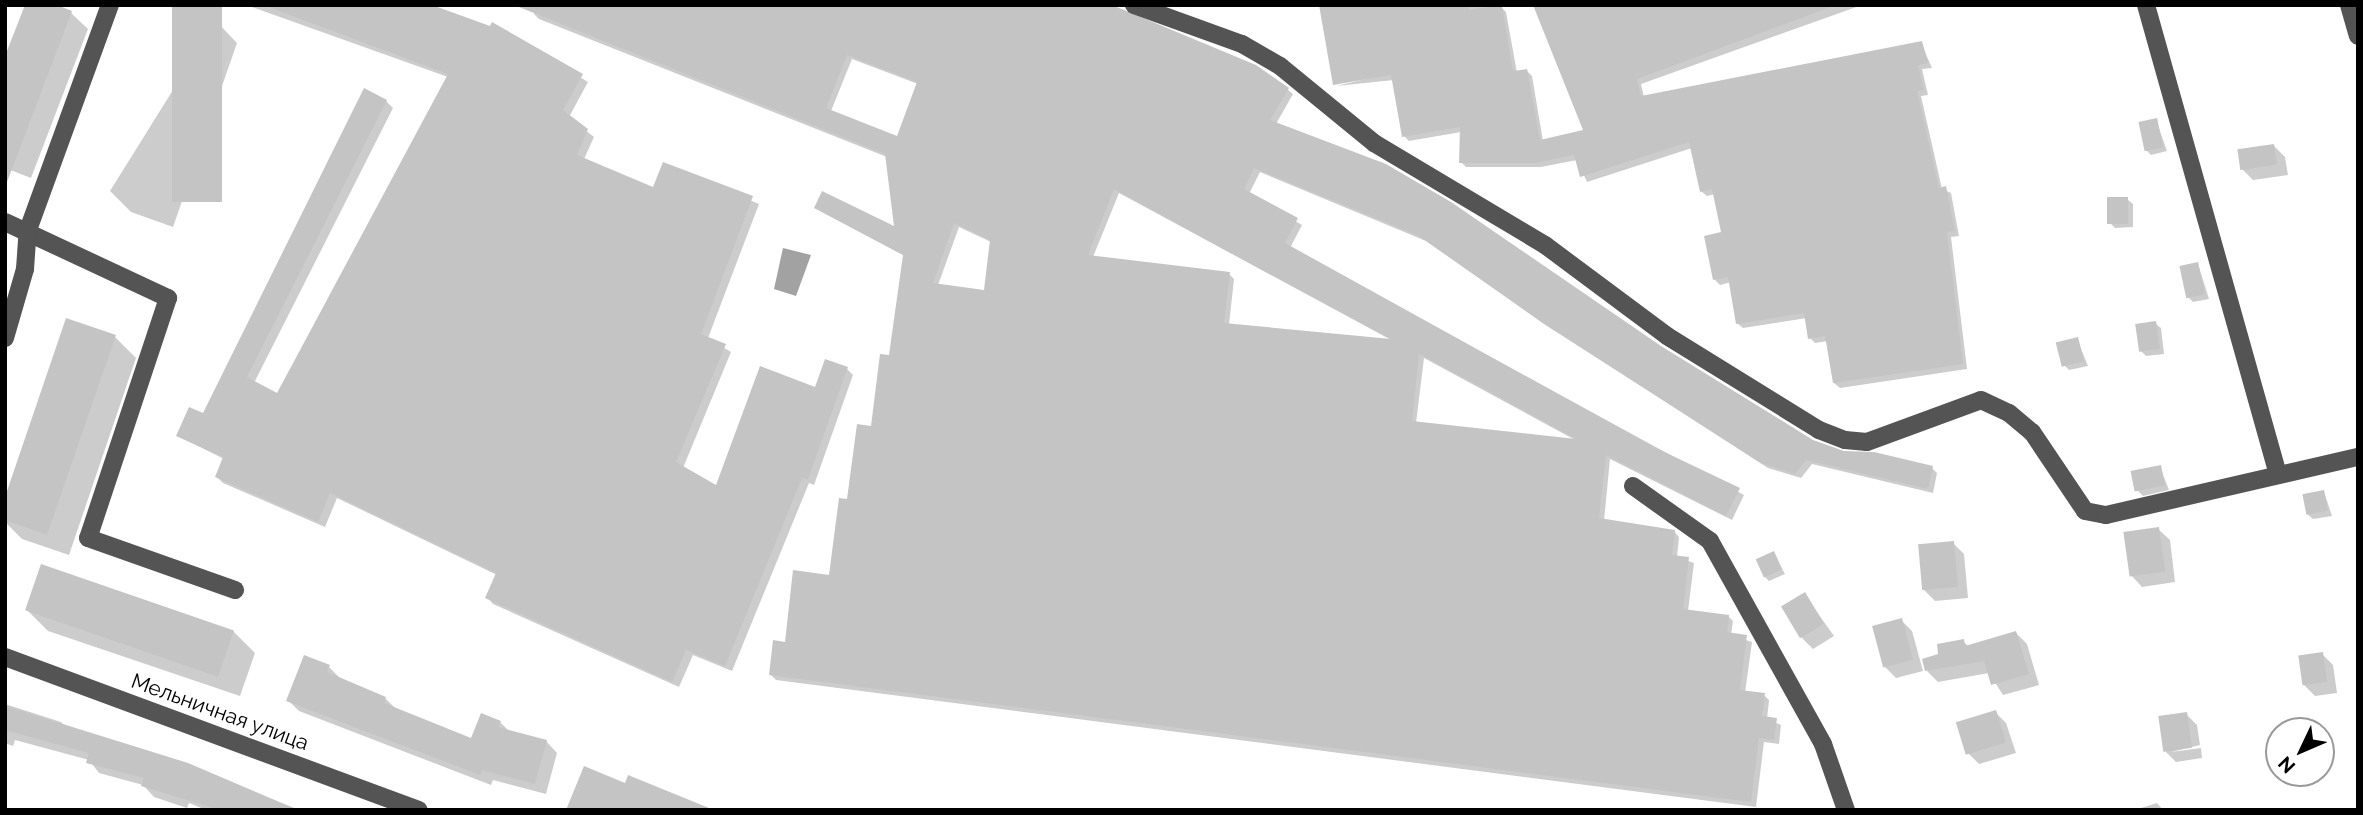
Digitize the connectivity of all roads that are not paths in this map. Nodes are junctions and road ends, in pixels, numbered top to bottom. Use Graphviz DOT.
graph roads {
  1 [pos="110,5"];
  2 [pos="1134,5"];
  3 [pos="2146,5"];
  4 [pos="2349,5"];
  5 [pos="2358,36"];
  6 [pos="5,222"];
  7 [pos="27,230"];
  8 [pos="5,338"];
  9 [pos="2358,457"];
  10 [pos="2278,475"];
  11 [pos="1633,486"];
  12 [pos="234,590"];
  13 [pos="5,657"];
  14 [pos="419,810"];
  15 [pos="1846,810"];
  1 -- 7 [label="street"];
  2 -- 10 [label="street"];
  3 -- 10 [label="street"];
  4 -- 5 [label="street"];
  6 -- 7 [label="street"];
  7 -- 8 [label="street"];
  7 -- 12 [label="street"];
  9 -- 10 [label="street"];
  11 -- 15 [label="street"];
  13 -- 14 [label="street, Мельничная улица"];
}
